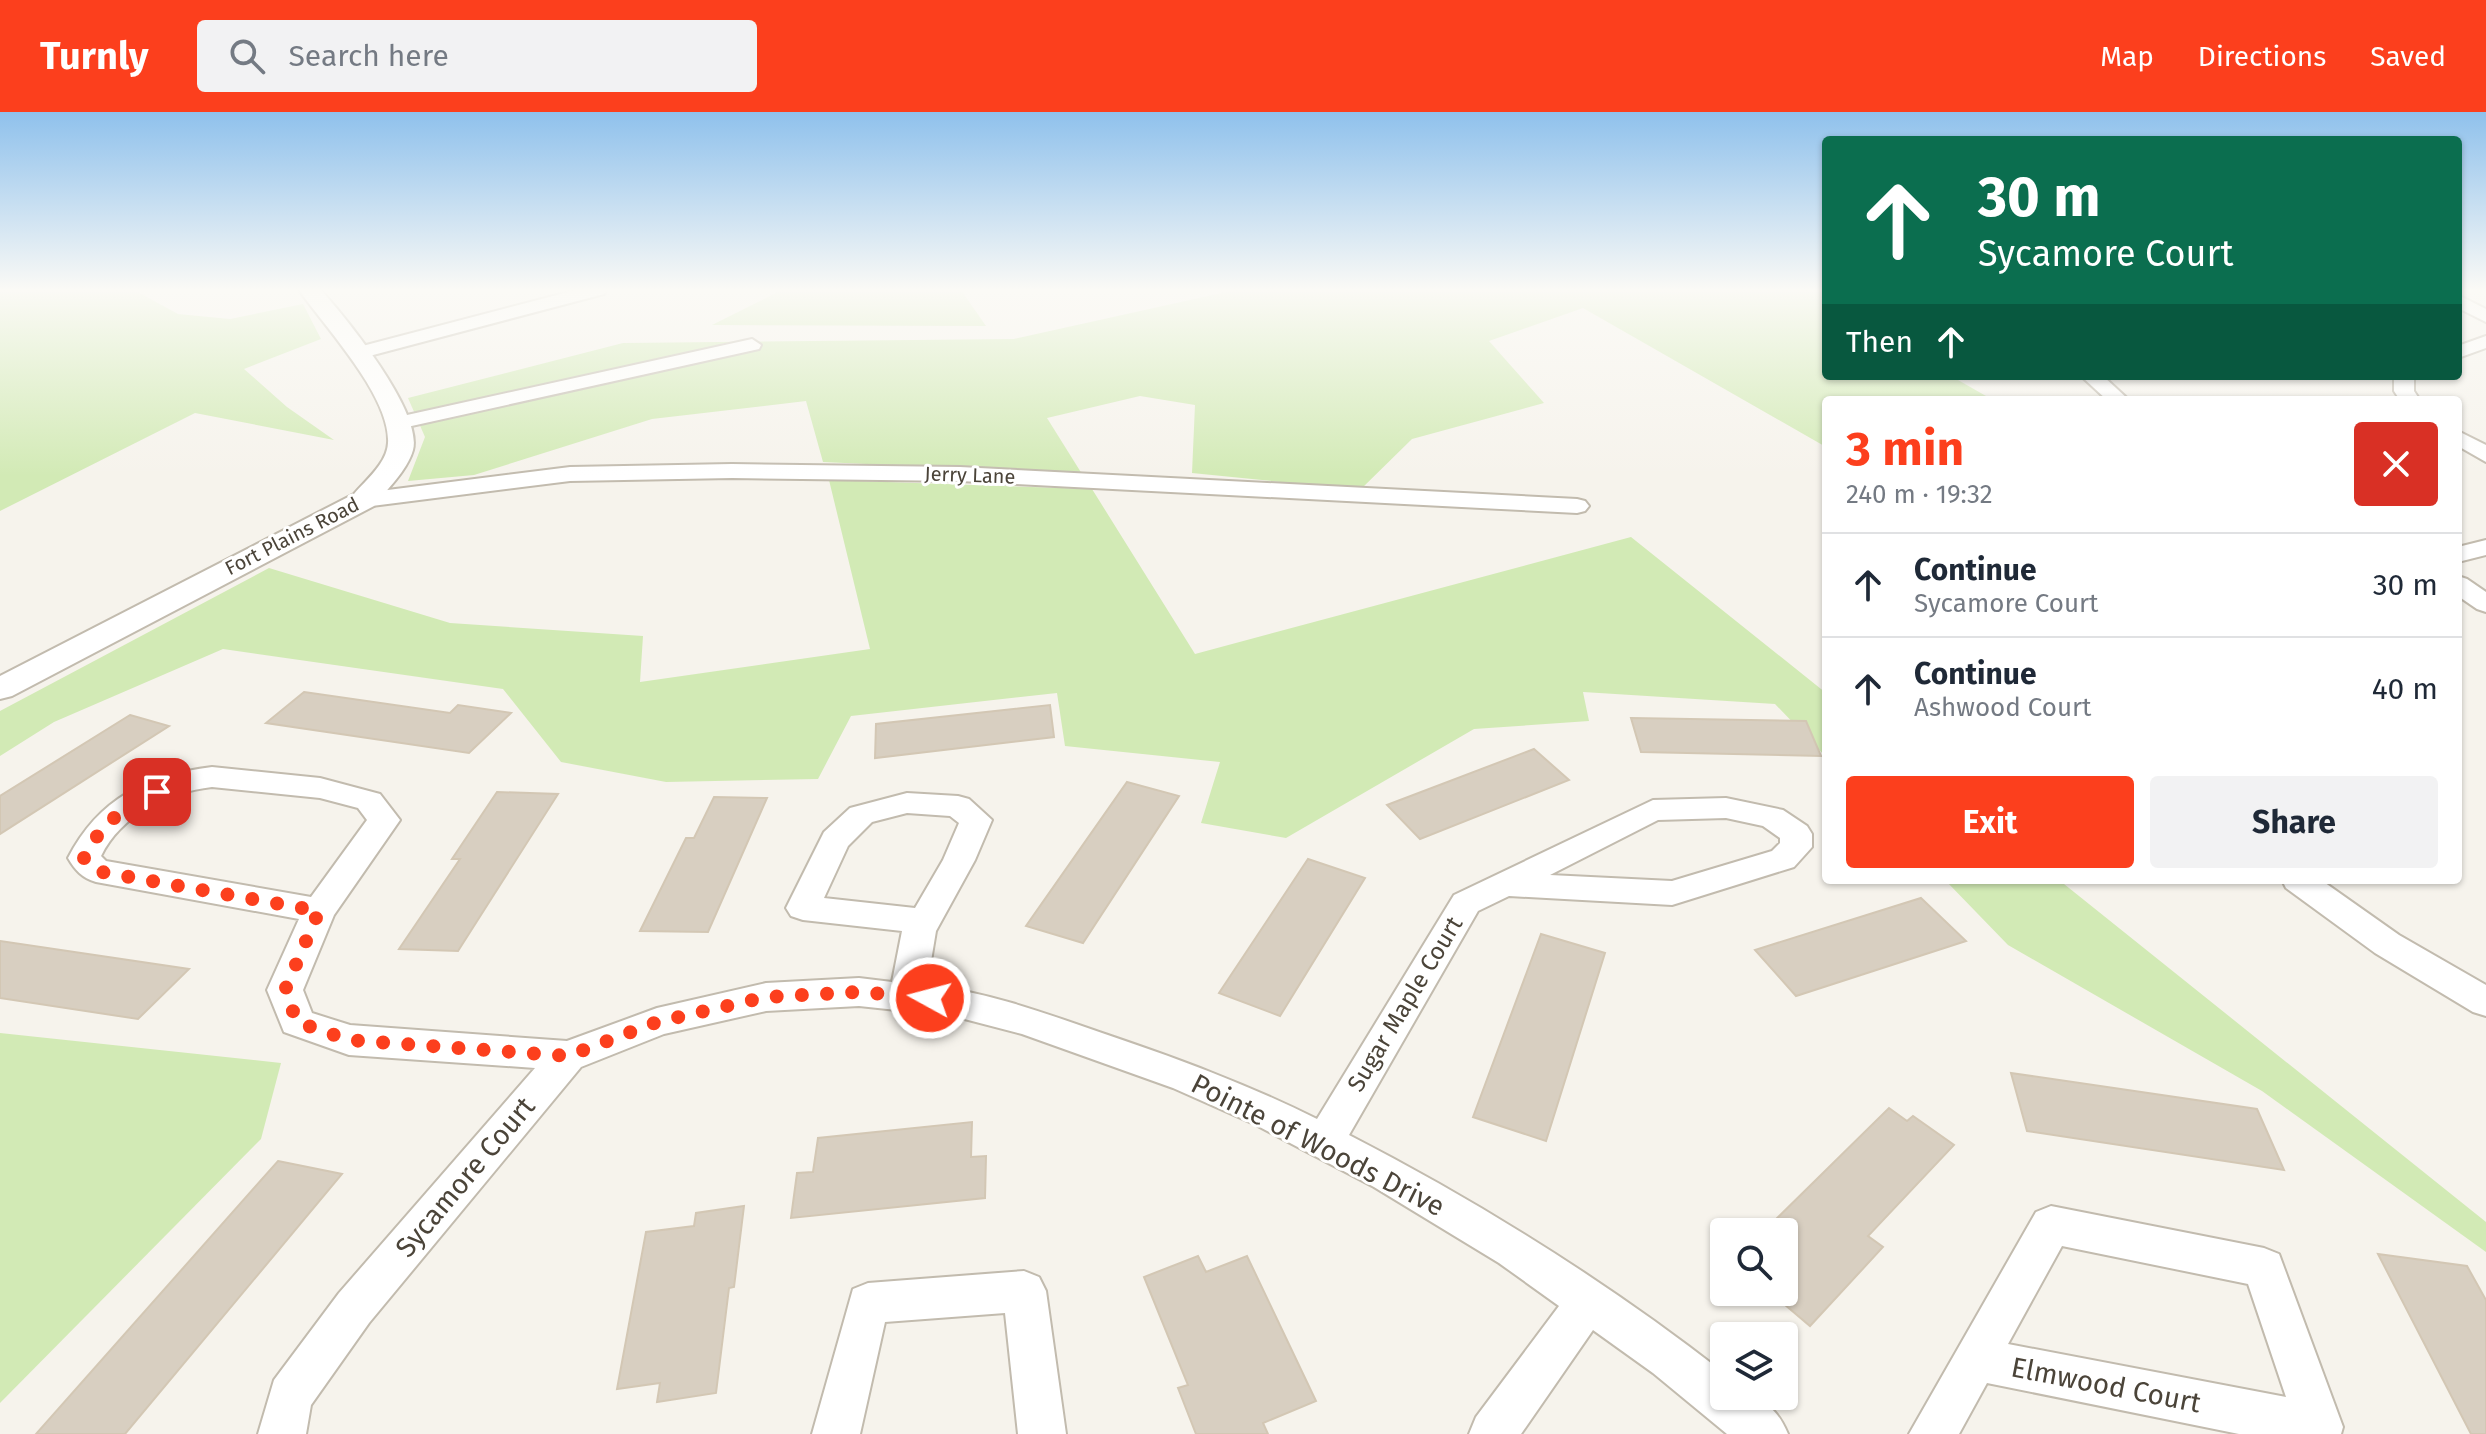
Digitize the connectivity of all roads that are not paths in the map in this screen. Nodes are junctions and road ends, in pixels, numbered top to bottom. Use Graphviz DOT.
graph roads {
  1 [pos="363,352"];
  2 [pos="722,352"];
  3 [pos="358,353"];
  4 [pos="2096,380"];
  5 [pos="2114,396"];
  6 [pos="398,423"];
  7 [pos="2462,440"];
  8 [pos="2486,455"];
  9 [pos="364,500"];
  10 [pos="1577,506"];
  11 [pos="2486,547"];
  12 [pos="2462,554"];
  13 [pos="2462,587"];
  14 [pos="2486,604"];
  15 [pos="0,689"];
  16 [pos="1503,884"];
  17 [pos="2304,884"];
  18 [pos="319,911"];
  19 [pos="925,921"];
  20 [pos="907,995"];
  21 [pos="766,997"];
  22 [pos="2486,1002"];
  23 [pos="568,1056"];
  24 [pos="1324,1142"];
  25 [pos="1589,1300"];
  26 [pos="1975,1359"];
  27 [pos="282,1434"];
  28 [pos="836,1434"];
  29 [pos="1042,1434"];
  30 [pos="1493,1434"];
  31 [pos="1764,1434"];
  32 [pos="1933,1434"];
  1 -- 3 [label="street"];
  2 -- 6 [label="street"];
  3 -- 6 [label="street"];
  4 -- 5 [label="street"];
  6 -- 9 [label="street, Fort Plains Road"];
  7 -- 8 [label="street"];
  9 -- 10 [label="street, Jerry Lane"];
  9 -- 15 [label="street, Fort Plains Road"];
  11 -- 12 [label="street"];
  13 -- 14 [label="street"];
  16 -- 16 [label="street, Sugar Maple Court"];
  16 -- 24 [label="street, Sugar Maple Court"];
  17 -- 22 [label="street"];
  18 -- 18 [label="street"];
  18 -- 23 [label="street"];
  19 -- 19 [label="street"];
  19 -- 20 [label="street"];
  20 -- 21 [label="street, Pointe of Woods Drive"];
  20 -- 24 [label="street, Pointe of Woods Drive"];
  21 -- 23 [label="street, Sycamore Court"];
  23 -- 27 [label="street, Sycamore Court"];
  24 -- 25 [label="street, Pointe of Woods Drive"];
  25 -- 30 [label="street"];
  25 -- 31 [label="street, Pointe of Woods Drive"];
  26 -- 26 [label="street, Elmwood Court"];
  26 -- 32 [label="street, Elmwood Court"];
  28 -- 29 [label="street"];
}
